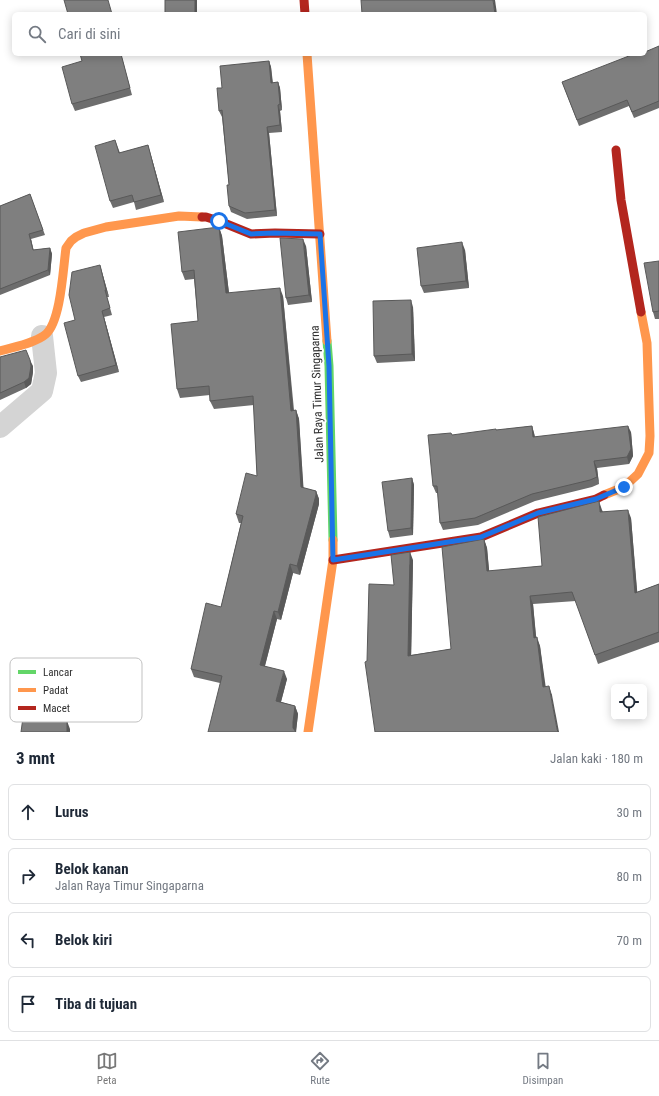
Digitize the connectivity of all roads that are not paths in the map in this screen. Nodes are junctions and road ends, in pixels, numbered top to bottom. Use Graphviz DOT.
graph roads {
  1 [pos="304,0"];
  2 [pos="304,12"];
  3 [pos="307,56"];
  4 [pos="616,150"];
  5 [pos="320,234"];
  6 [pos="42,336"];
  7 [pos="0,351"];
  8 [pos="0,426"];
  9 [pos="333,560"];
  10 [pos="308,732"];
  1 -- 2 [label="street"];
  3 -- 5 [label="street, Jalan Raya Timur Singaparna"];
  4 -- 9 [label="street"];
  5 -- 6 [label="street"];
  5 -- 9 [label="street, Jalan Raya Timur Singaparna"];
  6 -- 7 [label="street"];
  6 -- 8 [label="street"];
  9 -- 10 [label="street, Jalan Raya Timur Singaparna"];
}
